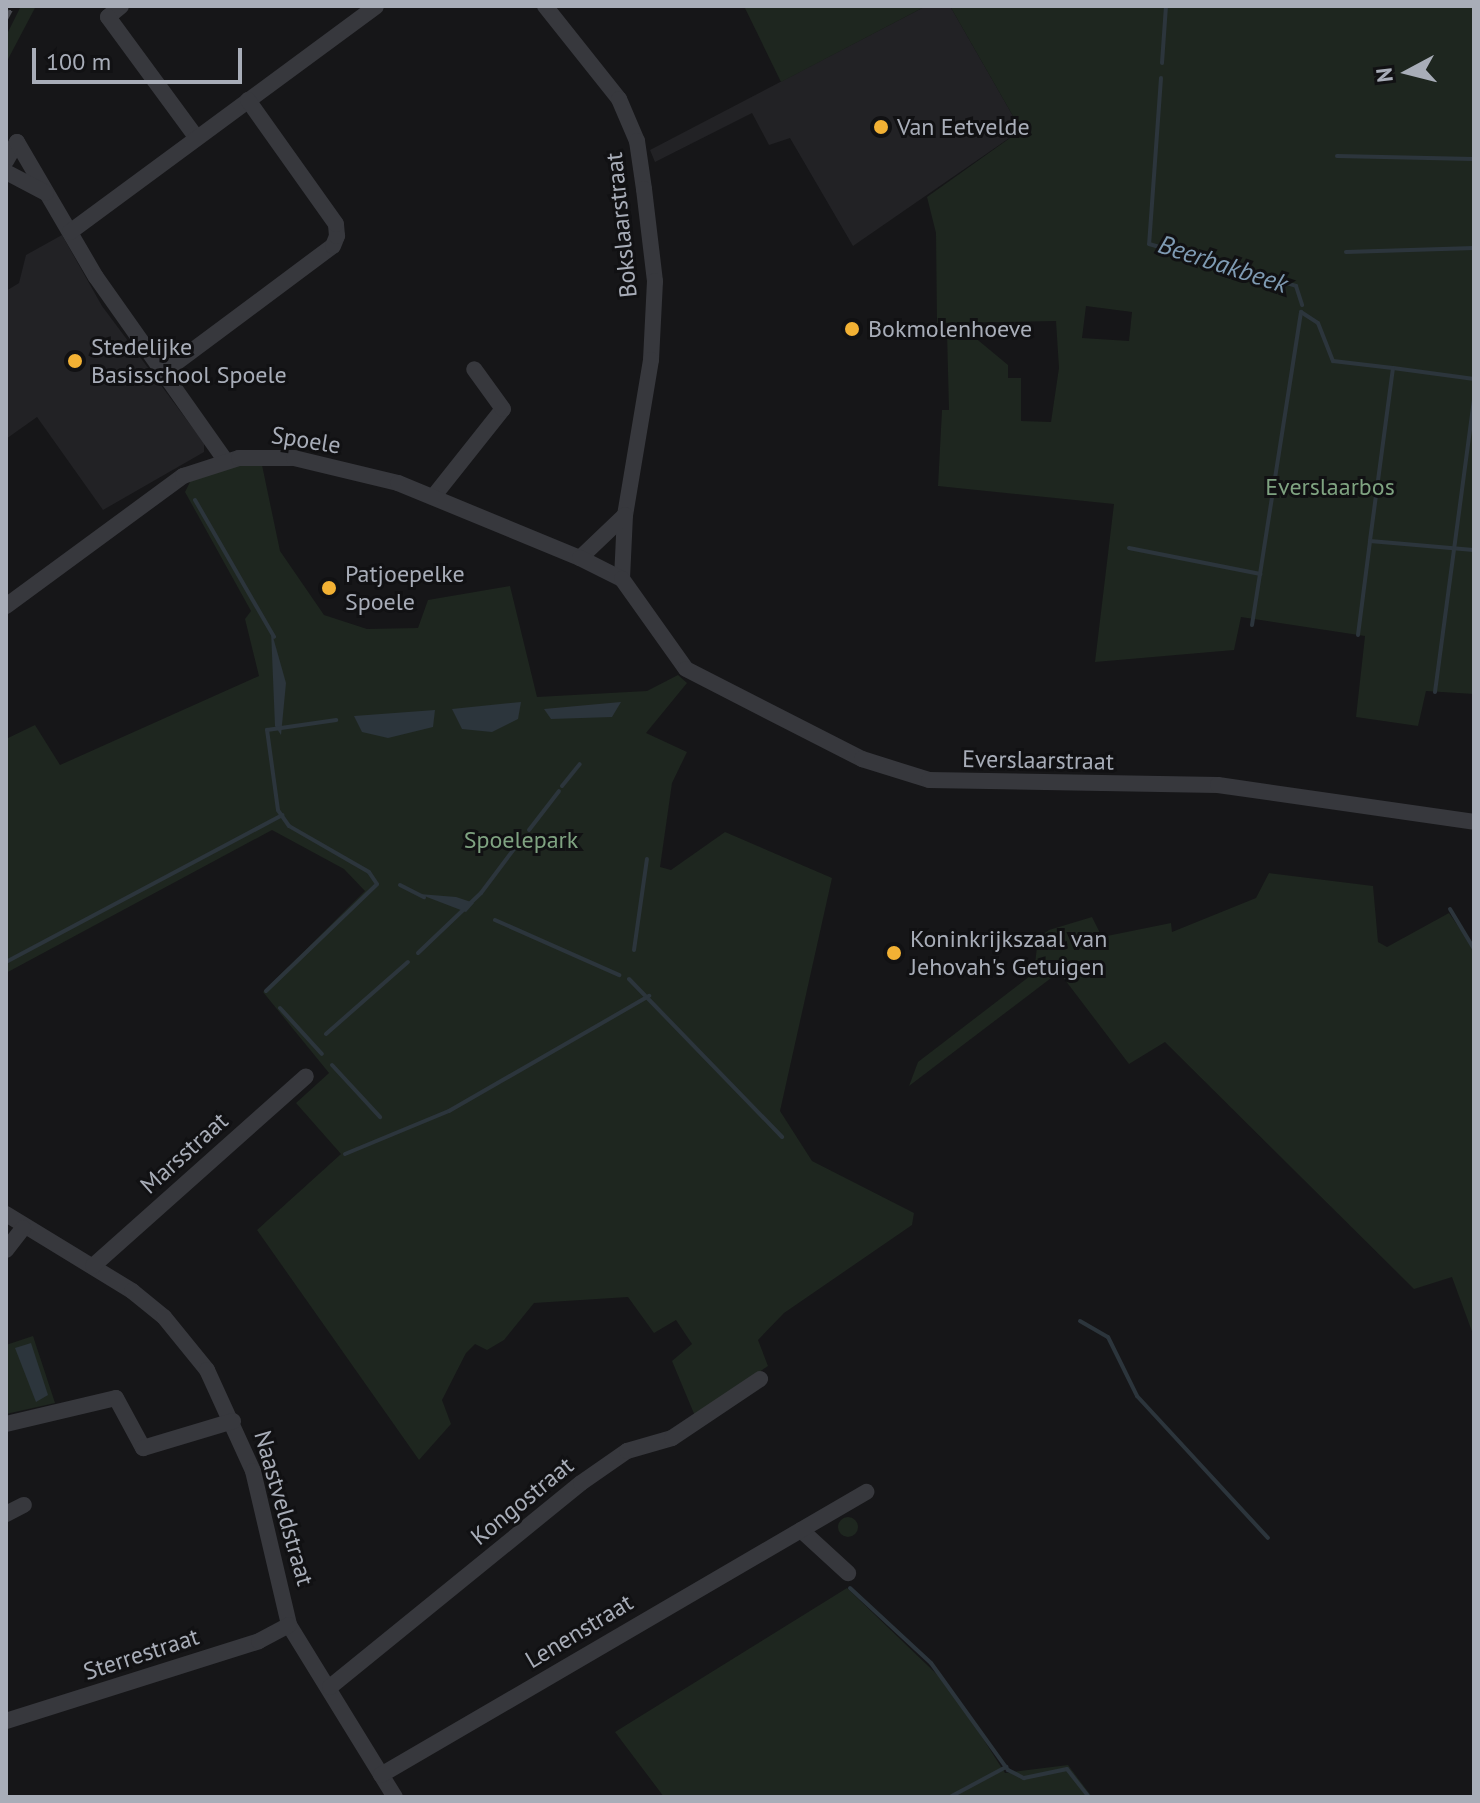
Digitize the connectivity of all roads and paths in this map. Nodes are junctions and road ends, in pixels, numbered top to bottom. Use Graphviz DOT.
graph roads {
  1 [pos="121,6"];
  2 [pos="376,6"];
  3 [pos="545,6"];
  4 [pos="248,100"];
  5 [pos="197,138"];
  6 [pos="6,161"];
  7 [pos="6,172"];
  8 [pos="47,194"];
  9 [pos="70,232"];
  10 [pos="474,369"];
  11 [pos="165,371"];
  12 [pos="226,461"];
  13 [pos="433,497"];
  14 [pos="625,515"];
  15 [pos="580,558"];
  16 [pos="622,579"];
  17 [pos="6,606"];
  18 [pos="1474,822"];
  19 [pos="306,1076"];
  20 [pos="6,1214"];
  21 [pos="23,1228"];
  22 [pos="6,1250"];
  23 [pos="93,1266"];
  24 [pos="760,1379"];
  25 [pos="233,1421"];
  26 [pos="6,1424"];
  27 [pos="866,1492"];
  28 [pos="24,1505"];
  29 [pos="7,1511"];
  30 [pos="801,1530"];
  31 [pos="848,1573"];
  32 [pos="289,1625"];
  33 [pos="330,1687"];
  34 [pos="6,1721"];
  35 [pos="381,1775"];
  36 [pos="395,1797"];
  1 -- 5 [label="street"];
  2 -- 4 [label="street"];
  3 -- 14 [label="street, Bokslaarstraat"];
  4 -- 5 [label="street"];
  4 -- 11 [label="street"];
  5 -- 9 [label="street"];
  6 -- 8 [label="street"];
  7 -- 8 [label="street"];
  8 -- 9 [label="street"];
  9 -- 11 [label="street"];
  10 -- 13 [label="street"];
  11 -- 12 [label="street"];
  12 -- 13 [label="street, Spoele"];
  12 -- 17 [label="street, Spoele"];
  13 -- 15 [label="street, Spoele"];
  14 -- 15 [label="street"];
  14 -- 16 [label="street, Bokslaarstraat"];
  15 -- 16 [label="street, Everslaarstraat"];
  16 -- 18 [label="street, Everslaarstraat"];
  19 -- 23 [label="street, Marsstraat"];
  20 -- 21 [label="street, Naastveldstraat"];
  21 -- 22 [label="street"];
  21 -- 23 [label="street, Naastveldstraat"];
  23 -- 25 [label="street, Naastveldstraat"];
  24 -- 33 [label="street, Kongostraat"];
  25 -- 26 [label="street"];
  25 -- 32 [label="street, Naastveldstraat"];
  27 -- 30 [label="street, Lenenstraat"];
  28 -- 29 [label="street"];
  30 -- 31 [label="street"];
  30 -- 35 [label="street, Lenenstraat"];
  32 -- 33 [label="street, Naastveldstraat"];
  32 -- 34 [label="street, Sterrestraat"];
  33 -- 35 [label="street, Naastveldstraat"];
  35 -- 36 [label="street, Naastveldstraat"];
}
